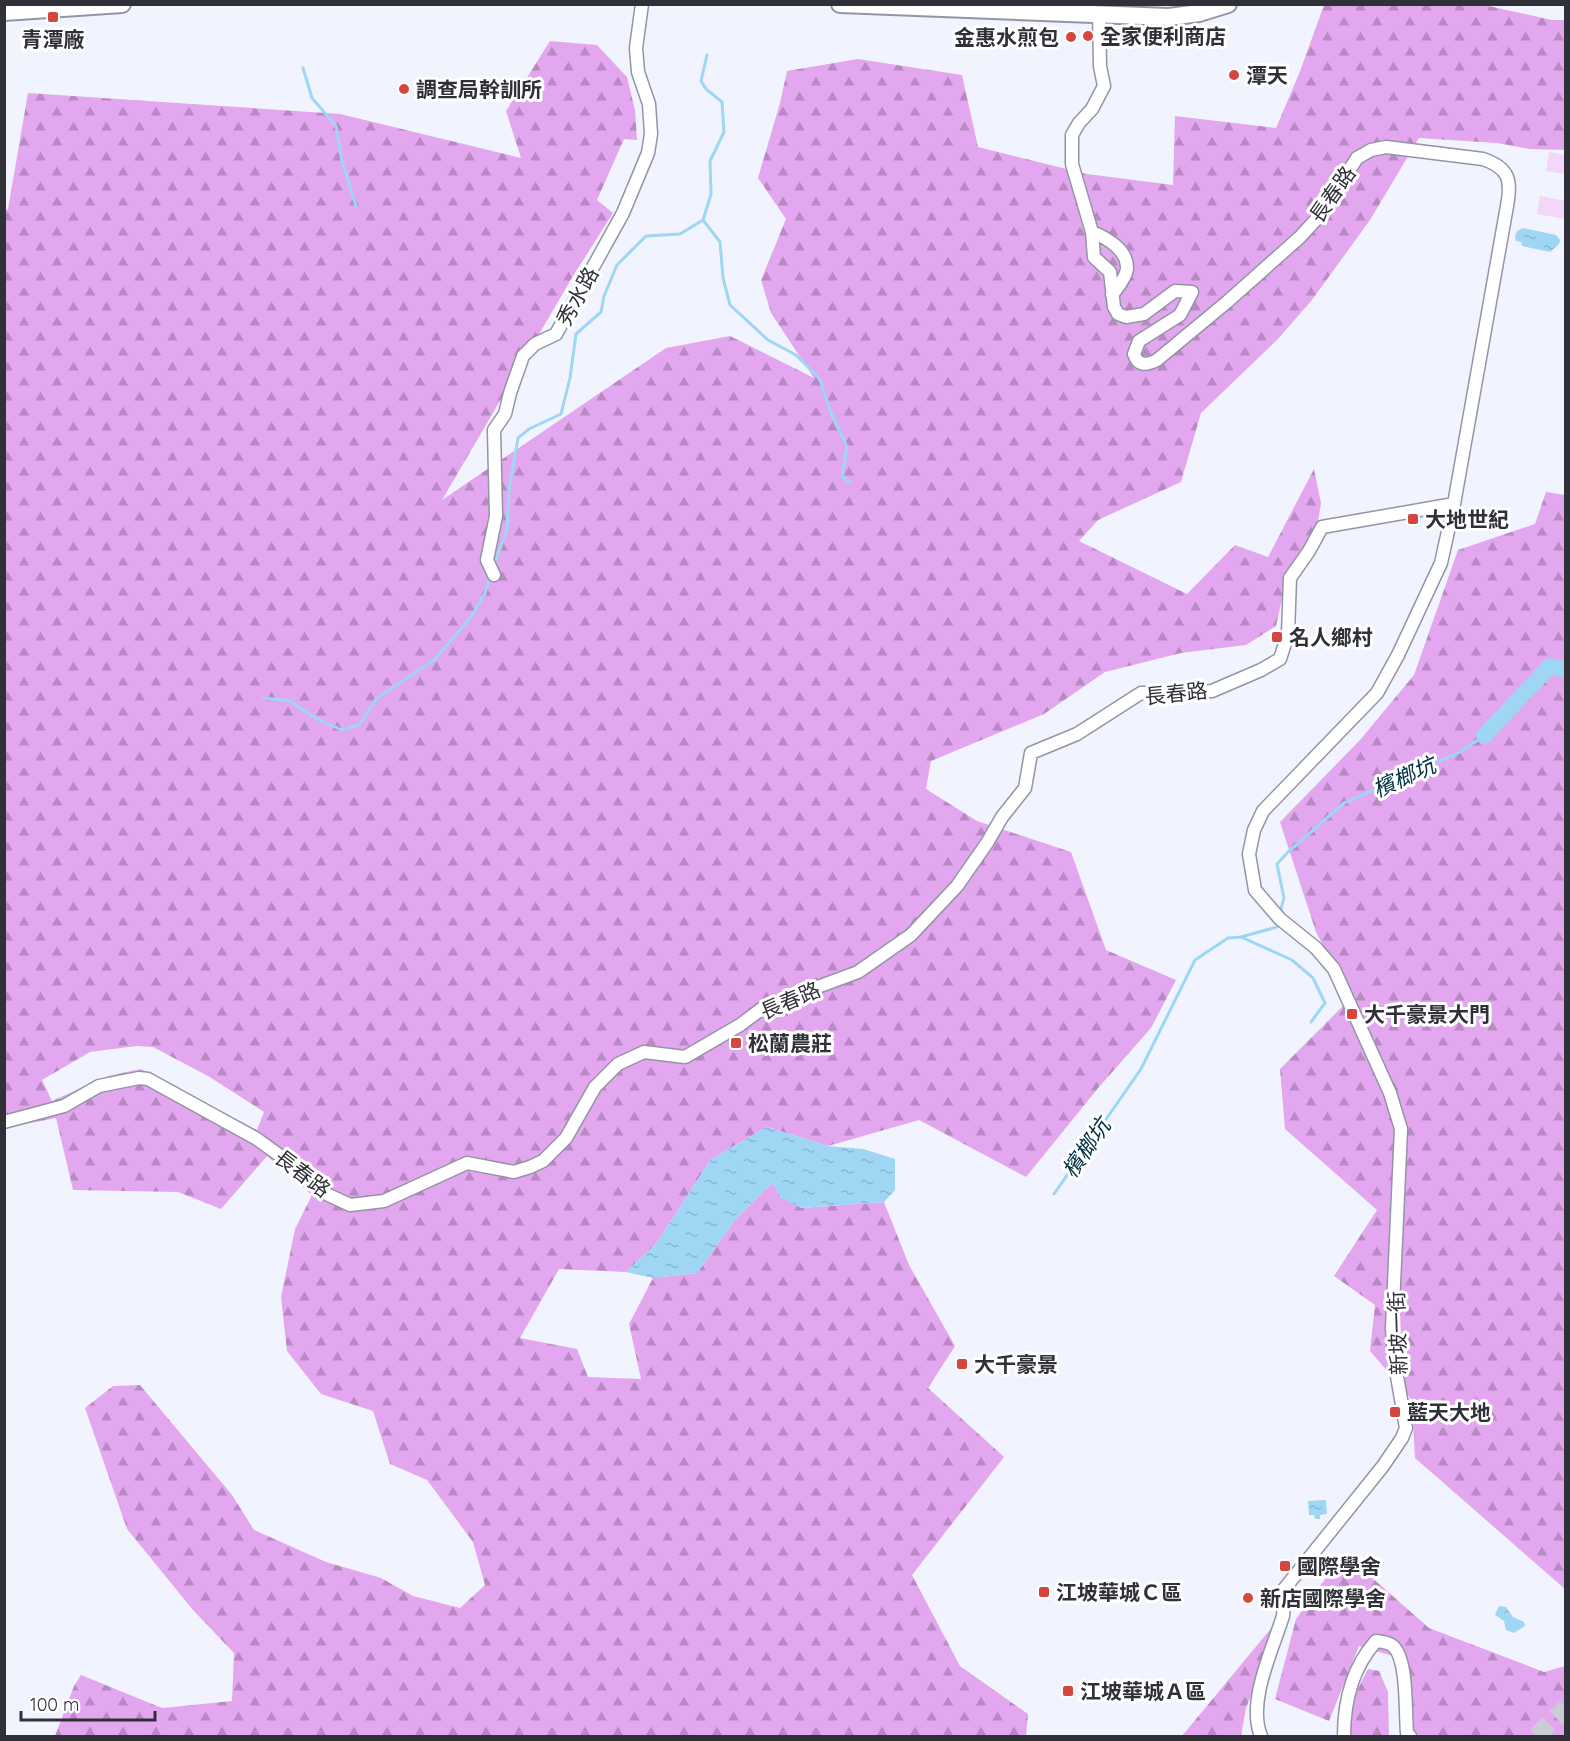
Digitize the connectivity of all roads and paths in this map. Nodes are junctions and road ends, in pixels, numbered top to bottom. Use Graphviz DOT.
graph roads {
  1 [pos="122,4"];
  2 [pos="642,4"];
  3 [pos="840,4"];
  4 [pos="1228,4"];
  5 [pos="849,5"];
  6 [pos="4,12"];
  7 [pos="1099,13"];
  8 [pos="1092,232"];
  9 [pos="1112,295"];
  10 [pos="1454,504"];
  11 [pos="494,575"];
  12 [pos="1280,919"];
  13 [pos="4,1122"];
  14 [pos="1261,1737"];
  15 [pos="1344,1737"];
  16 [pos="1410,1737"];
  1 -- 6 [label="main road"];
  2 -- 11 [label="street, 秀水路"];
  3 -- 5 [label="main road"];
  4 -- 7 [label="main road"];
  5 -- 7 [label="main road"];
  7 -- 8 [label="street, 長春路"];
  8 -- 9 [label="street, 長春路"];
  8 -- 9 [label="street"];
  9 -- 10 [label="street, 長春路"];
  10 -- 12 [label="street, 長春路"];
  10 -- 13 [label="street, 長春路"];
  12 -- 14 [label="street, 新坡一街"];
  15 -- 16 [label="street"];
}
